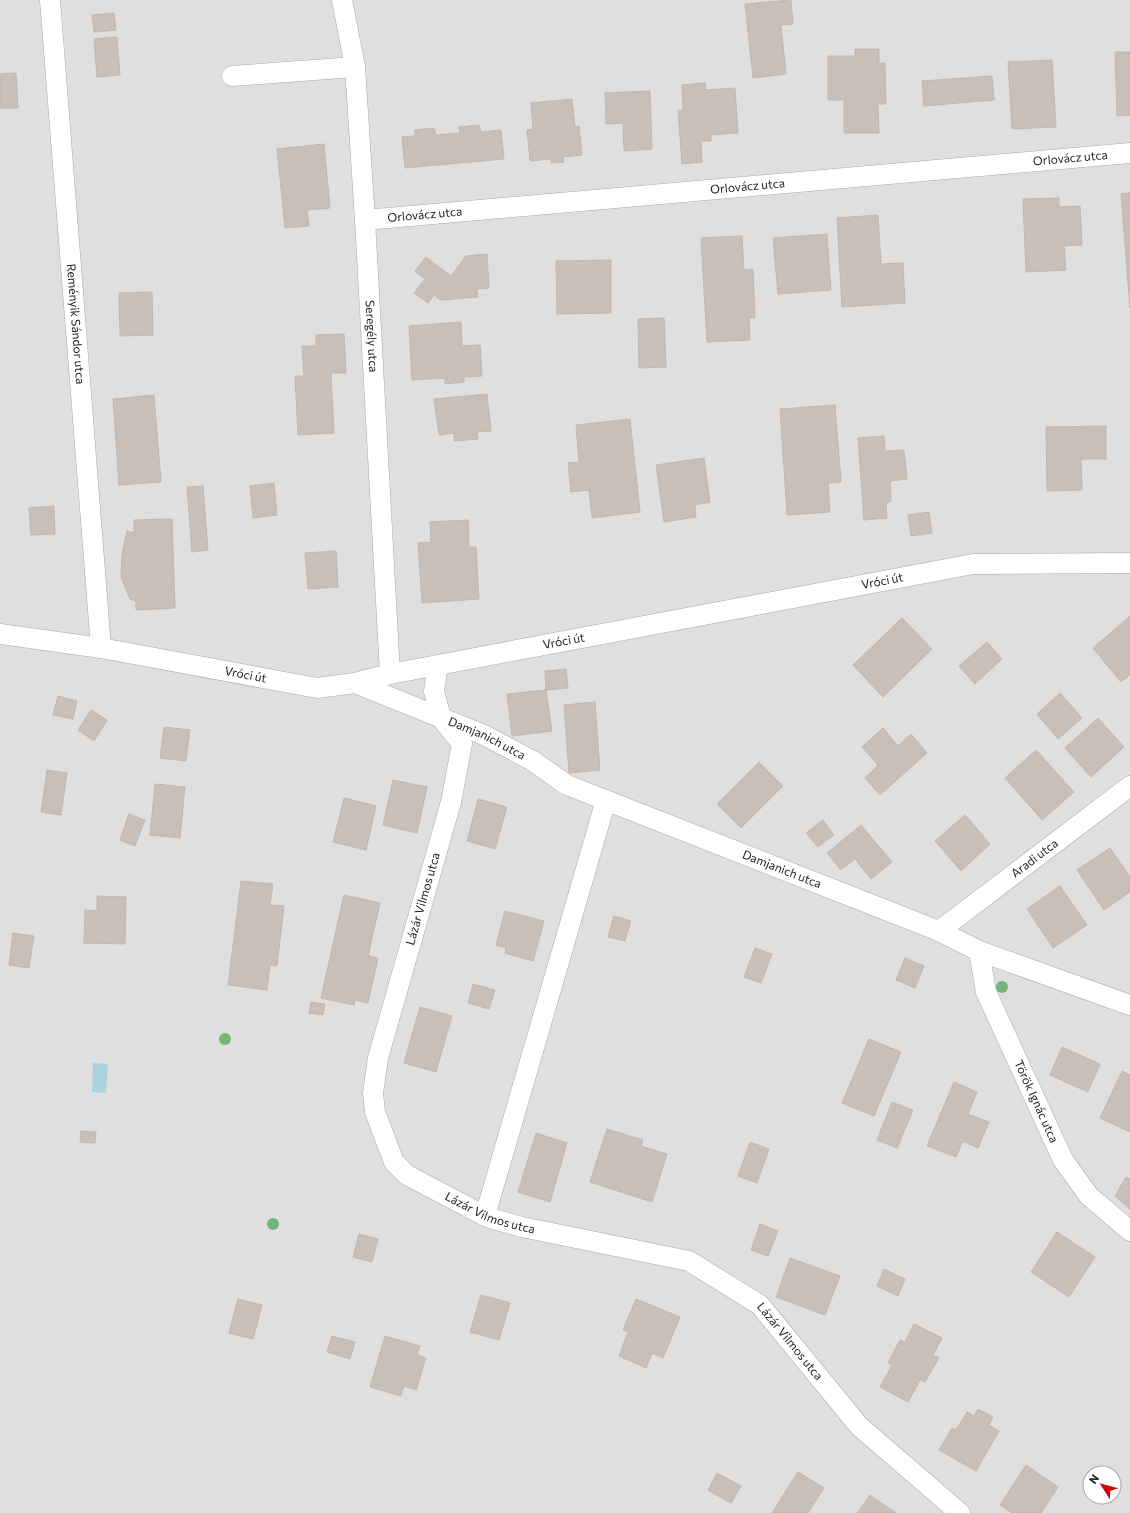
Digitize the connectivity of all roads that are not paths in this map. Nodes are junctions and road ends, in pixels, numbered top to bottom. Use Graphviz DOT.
graph roads {
  1 [pos="50,0"];
  2 [pos="342,0"];
  3 [pos="355,67"];
  4 [pos="232,76"];
  5 [pos="1130,153"];
  6 [pos="365,220"];
  7 [pos="1130,563"];
  8 [pos="0,634"];
  9 [pos="101,648"];
  10 [pos="438,664"];
  11 [pos="390,674"];
  12 [pos="355,683"];
  13 [pos="441,718"];
  14 [pos="1130,786"];
  15 [pos="606,800"];
  16 [pos="939,931"];
  17 [pos="979,951"];
  18 [pos="1130,1005"];
  19 [pos="485,1216"];
  20 [pos="1130,1231"];
  21 [pos="960,1513"];
  1 -- 9 [label="street, Reményik Sándor utca"];
  2 -- 3 [label="street, Seregély utca"];
  3 -- 4 [label="street"];
  3 -- 6 [label="street, Seregély utca"];
  5 -- 6 [label="street, Orlovácz utca"];
  6 -- 11 [label="street, Seregély utca"];
  7 -- 10 [label="street, Vróci út"];
  8 -- 9 [label="street, Vróci út"];
  9 -- 12 [label="street, Vróci út"];
  10 -- 11 [label="street, Vróci út"];
  10 -- 13 [label="street"];
  11 -- 12 [label="street, Vróci út"];
  12 -- 13 [label="street, Damjanich utca"];
  13 -- 15 [label="street, Damjanich utca"];
  13 -- 19 [label="street, Lázár Vilmos utca"];
  14 -- 16 [label="street, Aradi utca"];
  15 -- 16 [label="street, Damjanich utca"];
  15 -- 19 [label="street"];
  16 -- 17 [label="street, Damjanich utca"];
  17 -- 18 [label="street, Damjanich utca"];
  17 -- 20 [label="street, Török Ignác utca"];
  19 -- 21 [label="street, Lázár Vilmos utca"];
}
